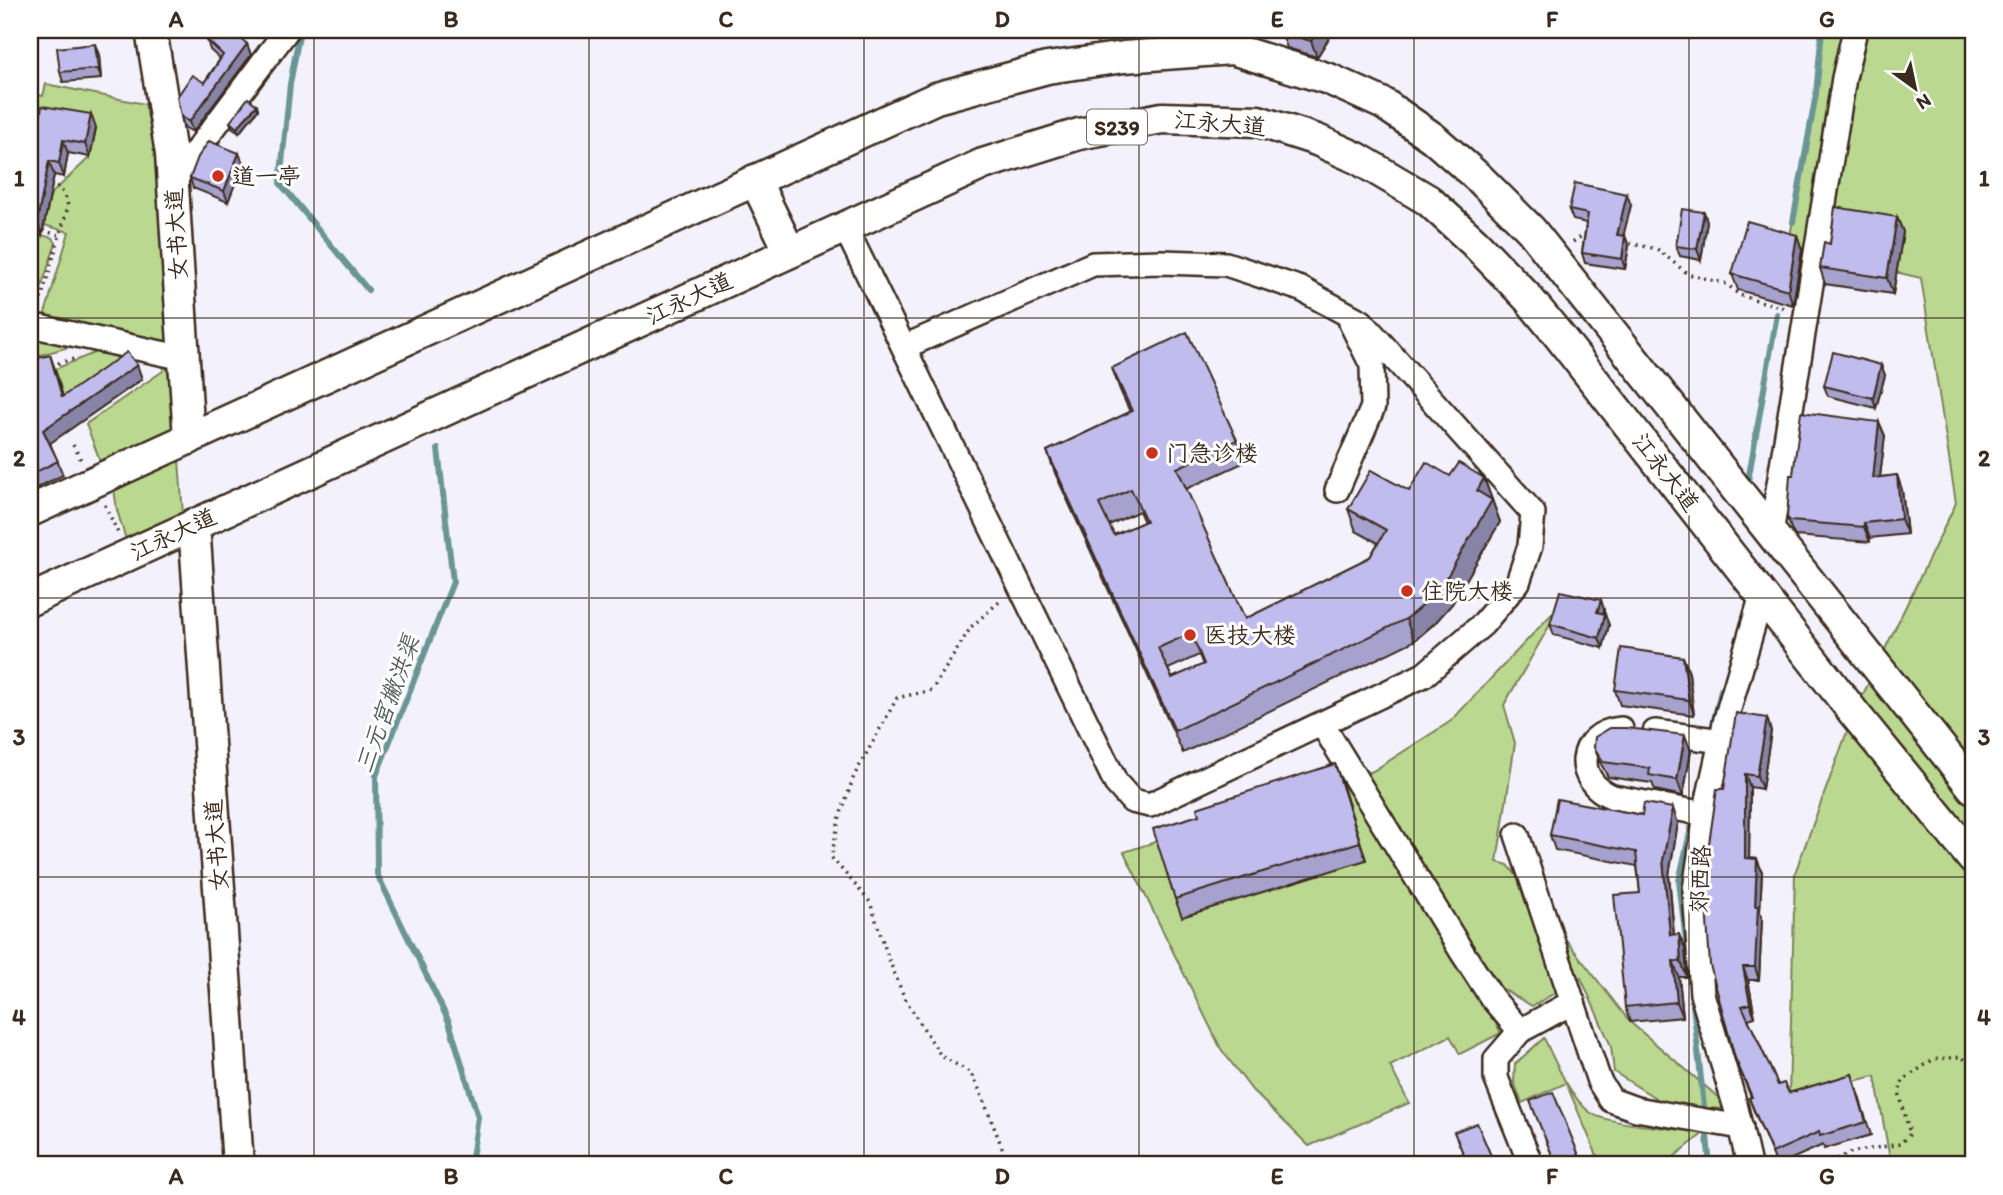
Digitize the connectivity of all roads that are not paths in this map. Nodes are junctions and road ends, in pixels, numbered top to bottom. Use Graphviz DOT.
graph roads {
  1 [pos="151,30"];
  2 [pos="287,30"];
  3 [pos="1856,30"];
  4 [pos="755,180"];
  5 [pos="173,182"];
  6 [pos="845,227"];
  7 [pos="790,252"];
  8 [pos="1347,314"];
  9 [pos="32,326"];
  10 [pos="904,347"];
  11 [pos="184,358"];
  12 [pos="189,439"];
  13 [pos="1337,490"];
  14 [pos="30,511"];
  15 [pos="194,524"];
  16 [pos="1771,534"];
  17 [pos="1762,594"];
  18 [pos="30,600"];
  19 [pos="1322,724"];
  20 [pos="1714,740"];
  21 [pos="1973,789"];
  22 [pos="1698,812"];
  23 [pos="1517,835"];
  24 [pos="1973,859"];
  25 [pos="1573,1002"];
  26 [pos="1520,1031"];
  27 [pos="1741,1127"];
  28 [pos="238,1165"];
  29 [pos="1531,1165"];
  30 [pos="1749,1165"];
  1 -- 5 [label="main road, 女书大道"];
  2 -- 5 [label="street"];
  3 -- 16 [label="street"];
  4 -- 7 [label="main road"];
  4 -- 12 [label="main road, 江永大道"];
  4 -- 16 [label="main road, 江永大道"];
  5 -- 11 [label="main road, 女书大道"];
  6 -- 7 [label="main road, 江永大道 / S239"];
  6 -- 10 [label="street"];
  6 -- 17 [label="main road, 江永大道 / S239"];
  7 -- 15 [label="main road, 江永大道 / S239"];
  8 -- 10 [label="street"];
  8 -- 13 [label="street"];
  8 -- 19 [label="street"];
  9 -- 11 [label="street"];
  10 -- 19 [label="street"];
  11 -- 12 [label="main road, 女书大道"];
  12 -- 14 [label="main road, 江永大道"];
  15 -- 18 [label="main road, 江永大道 / S239"];
  15 -- 28 [label="main road, 女书大道"];
  16 -- 21 [label="main road, 江永大道"];
  17 -- 20 [label="street, 郊西路"];
  17 -- 24 [label="main road, 江永大道 / S239"];
  19 -- 26 [label="street"];
  20 -- 22 [label="street, 郊西路"];
  20 -- 22 [label="street"];
  22 -- 27 [label="street, 郊西路"];
  23 -- 25 [label="street"];
  25 -- 26 [label="street"];
  25 -- 27 [label="street"];
  26 -- 29 [label="street"];
  27 -- 30 [label="street, 郊西路"];
}
